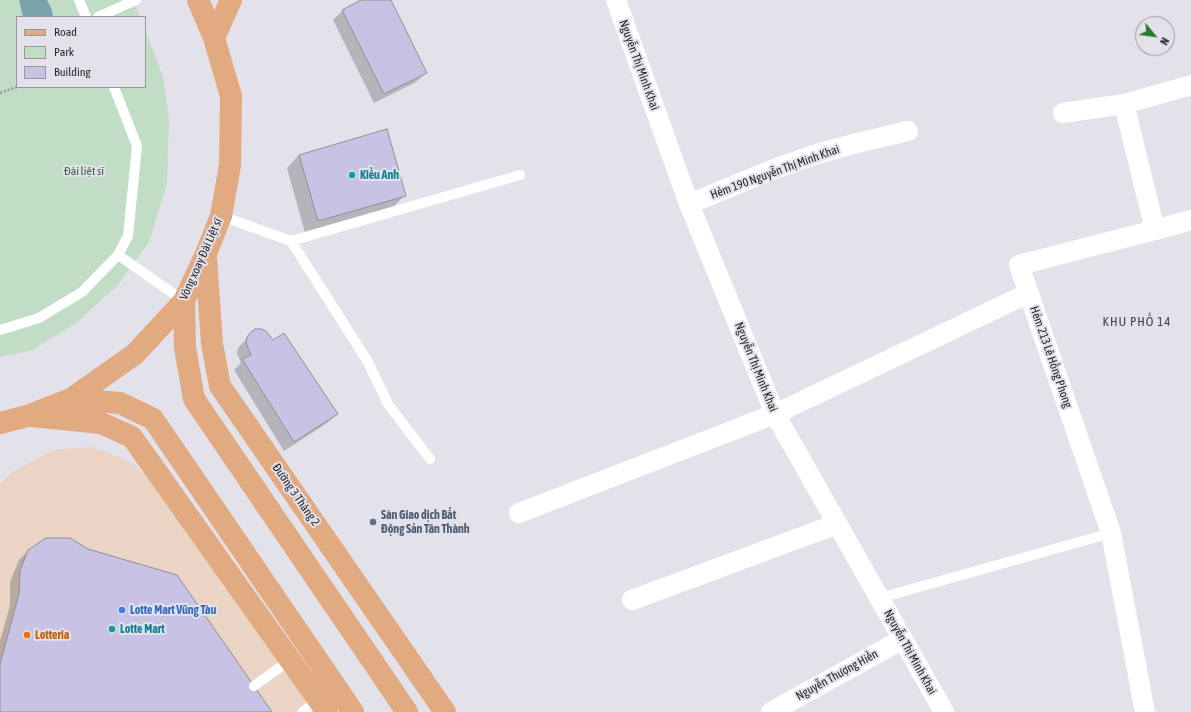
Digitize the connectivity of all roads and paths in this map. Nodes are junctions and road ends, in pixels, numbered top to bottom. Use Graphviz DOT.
graph roads {
  1 [pos="79,0"];
  2 [pos="136,0"];
  3 [pos="198,0"];
  4 [pos="231,0"];
  5 [pos="616,0"];
  6 [pos="86,16"];
  7 [pos="100,16"];
  8 [pos="214,38"];
  9 [pos="1191,85"];
  10 [pos="16,87"];
  11 [pos="114,88"];
  12 [pos="0,94"];
  13 [pos="1124,104"];
  14 [pos="1063,113"];
  15 [pos="908,131"];
  16 [pos="520,176"];
  17 [pos="689,204"];
  18 [pos="221,216"];
  19 [pos="1191,220"];
  20 [pos="1155,230"];
  21 [pos="291,241"];
  22 [pos="118,255"];
  23 [pos="205,256"];
  24 [pos="1029,293"];
  25 [pos="184,301"];
  26 [pos="0,330"];
  27 [pos="71,399"];
  28 [pos="775,414"];
  29 [pos="27,416"];
  30 [pos="0,423"];
  31 [pos="430,459"];
  32 [pos="519,513"];
  33 [pos="837,524"];
  34 [pos="1111,533"];
  35 [pos="880,598"];
  36 [pos="632,600"];
  37 [pos="903,639"];
  38 [pos="290,660"];
  39 [pos="254,686"];
  40 [pos="336,686"];
  41 [pos="316,708"];
  42 [pos="353,712"];
  43 [pos="407,712"];
  44 [pos="445,712"];
  45 [pos="771,712"];
  46 [pos="944,712"];
  47 [pos="1145,712"];
  1 -- 6 [label="lane"];
  2 -- 7 [label="lane"];
  3 -- 8 [label="main road, Vòng xoay Đài Liệt sĩ"];
  4 -- 8 [label="main road"];
  5 -- 17 [label="street, Nguyễn Thị Minh Khai"];
  8 -- 18 [label="main road, Vòng xoay Đài Liệt sĩ"];
  9 -- 13 [label="street"];
  10 -- 12 [label="path"];
  11 -- 22 [label="lane"];
  13 -- 14 [label="street"];
  13 -- 20 [label="street"];
  15 -- 17 [label="street, Hẻm 190 Nguyễn Thị Minh Khai"];
  16 -- 21 [label="lane"];
  17 -- 28 [label="street, Nguyễn Thị Minh Khai"];
  18 -- 21 [label="lane"];
  18 -- 23 [label="main road, Vòng xoay Đài Liệt sĩ"];
  19 -- 20 [label="street"];
  20 -- 24 [label="street, Hẻm 213 Lê Hồng Phong"];
  21 -- 31 [label="lane"];
  22 -- 25 [label="lane"];
  22 -- 26 [label="lane"];
  23 -- 25 [label="main road, Vòng xoay Đài Liệt sĩ"];
  23 -- 44 [label="main road, Đường 3 Tháng 2"];
  24 -- 28 [label="street"];
  24 -- 34 [label="street, Hẻm 213 Lê Hồng Phong"];
  25 -- 27 [label="main road, Vòng xoay Đài Liệt sĩ"];
  25 -- 43 [label="main road"];
  27 -- 29 [label="main road, Vòng xoay Đài Liệt sĩ"];
  27 -- 40 [label="main road"];
  28 -- 32 [label="street"];
  28 -- 33 [label="street, Nguyễn Thị Minh Khai"];
  29 -- 30 [label="main road, Vòng xoay Đài Liệt sĩ"];
  29 -- 38 [label="main road"];
  33 -- 35 [label="street, Nguyễn Thị Minh Khai"];
  33 -- 36 [label="street"];
  34 -- 35 [label="lane"];
  34 -- 47 [label="street, Hẻm 213 Lê Hồng Phong"];
  35 -- 37 [label="street, Nguyễn Thị Minh Khai"];
  37 -- 45 [label="street, Nguyễn Thượng Hiền"];
  37 -- 46 [label="street, Nguyễn Thị Minh Khai"];
  38 -- 39 [label="lane"];
  38 -- 41 [label="main road"];
  40 -- 41 [label="lane"];
  40 -- 42 [label="main road"];
}
